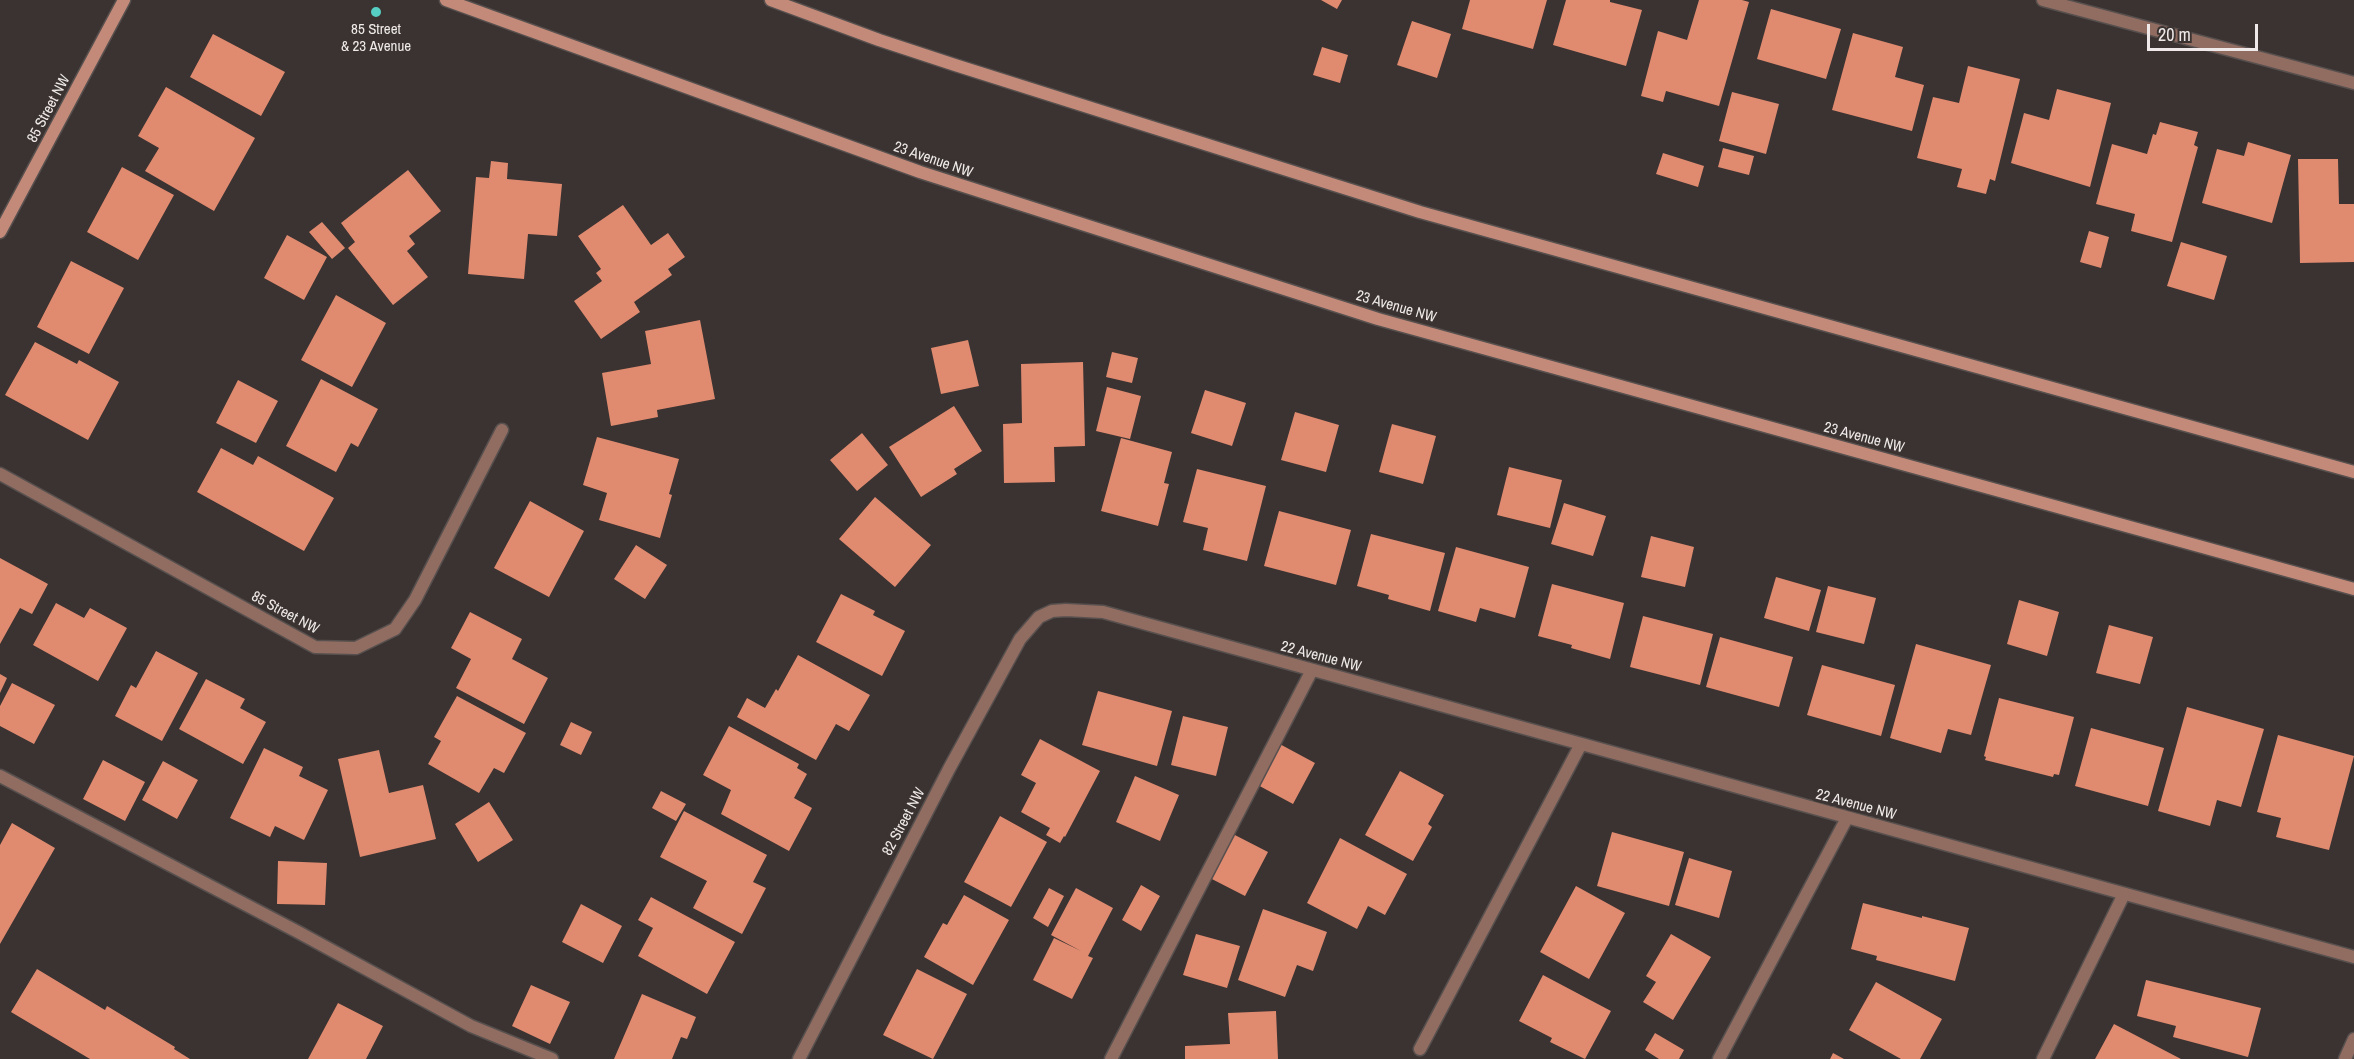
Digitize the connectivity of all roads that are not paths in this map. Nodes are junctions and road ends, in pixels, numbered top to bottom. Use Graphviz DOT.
graph roads {
  1 [pos="124,0"];
  2 [pos="446,0"];
  3 [pos="771,0"];
  4 [pos="2043,0"];
  5 [pos="2354,83"];
  6 [pos="0,232"];
  7 [pos="502,430"];
  8 [pos="2354,472"];
  9 [pos="0,474"];
  10 [pos="2354,589"];
  11 [pos="1052,611"];
  12 [pos="1312,670"];
  13 [pos="1581,744"];
  14 [pos="0,776"];
  15 [pos="1847,818"];
  16 [pos="2124,894"];
  17 [pos="2354,957"];
  18 [pos="2354,1039"];
  19 [pos="1420,1049"];
  20 [pos="552,1059"];
  21 [pos="799,1059"];
  22 [pos="1111,1059"];
  23 [pos="1719,1059"];
  24 [pos="2043,1059"];
  25 [pos="2345,1059"];
  1 -- 6 [label="main road, 85 Street NW"];
  2 -- 10 [label="main road, 23 Avenue NW"];
  3 -- 8 [label="main road"];
  4 -- 5 [label="street"];
  7 -- 9 [label="street, 85 Street NW"];
  11 -- 12 [label="street, 22 Avenue NW"];
  11 -- 21 [label="street, 82 Street NW"];
  12 -- 13 [label="street, 22 Avenue NW"];
  12 -- 22 [label="street"];
  13 -- 15 [label="street, 22 Avenue NW"];
  13 -- 19 [label="street"];
  14 -- 20 [label="street"];
  15 -- 16 [label="street, 22 Avenue NW"];
  15 -- 23 [label="street"];
  16 -- 17 [label="street, 22 Avenue NW"];
  16 -- 24 [label="street"];
  18 -- 25 [label="street"];
}
